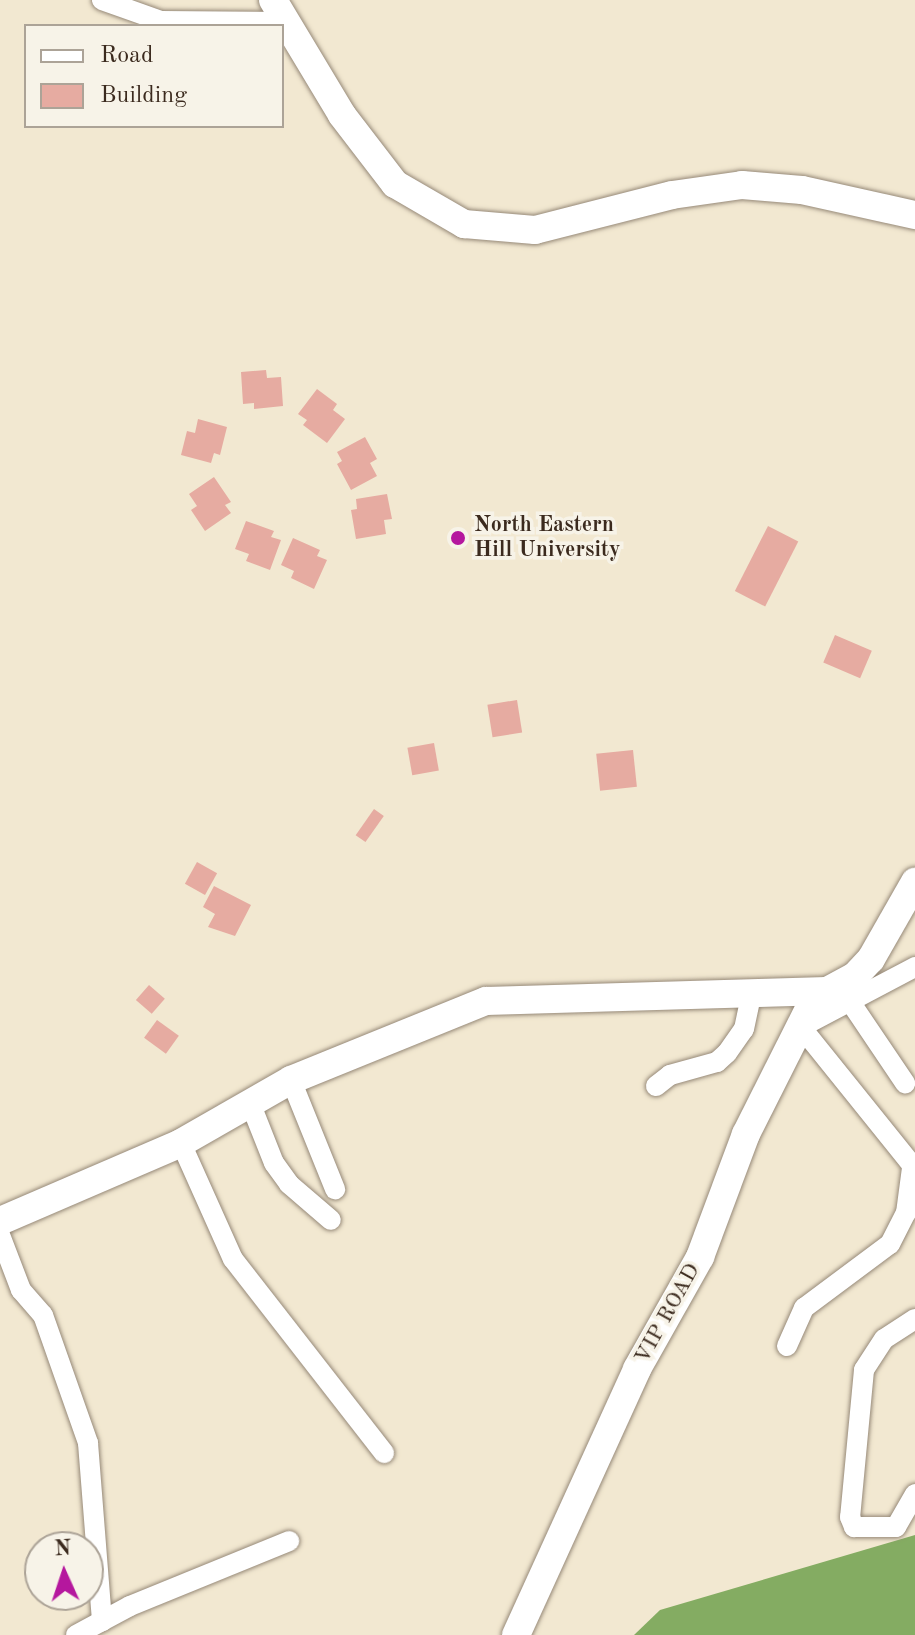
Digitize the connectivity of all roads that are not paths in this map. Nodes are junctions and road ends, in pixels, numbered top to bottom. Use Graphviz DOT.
graph roads {
  1 [pos="102,0"];
  2 [pos="279,11"];
  3 [pos="915,215"];
  4 [pos="915,882"];
  5 [pos="915,967"];
  6 [pos="817,993"];
  7 [pos="751,996"];
  8 [pos="851,1003"];
  9 [pos="801,1027"];
  10 [pos="291,1080"];
  11 [pos="905,1083"];
  12 [pos="656,1086"];
  13 [pos="251,1105"];
  14 [pos="181,1143"];
  15 [pos="914,1168"];
  16 [pos="335,1189"];
  17 [pos="331,1220"];
  18 [pos="0,1221"];
  19 [pos="0,1235"];
  20 [pos="915,1319"];
  21 [pos="787,1346"];
  22 [pos="384,1453"];
  23 [pos="915,1494"];
  24 [pos="289,1541"];
  25 [pos="102,1621"];
  26 [pos="76,1635"];
  27 [pos="516,1635"];
  1 -- 2 [label="street"];
  2 -- 3 [label="street"];
  4 -- 6 [label="street"];
  5 -- 8 [label="street"];
  6 -- 7 [label="street"];
  6 -- 9 [label="street, VIP ROAD"];
  7 -- 10 [label="street"];
  7 -- 12 [label="street"];
  8 -- 9 [label="street"];
  8 -- 11 [label="street"];
  9 -- 15 [label="street"];
  9 -- 27 [label="street, VIP ROAD"];
  10 -- 13 [label="street"];
  10 -- 16 [label="street"];
  13 -- 14 [label="street"];
  13 -- 17 [label="street"];
  14 -- 18 [label="street"];
  14 -- 22 [label="street"];
  15 -- 21 [label="street"];
  19 -- 25 [label="street"];
  20 -- 23 [label="street"];
  24 -- 25 [label="street"];
  25 -- 26 [label="street"];
}
